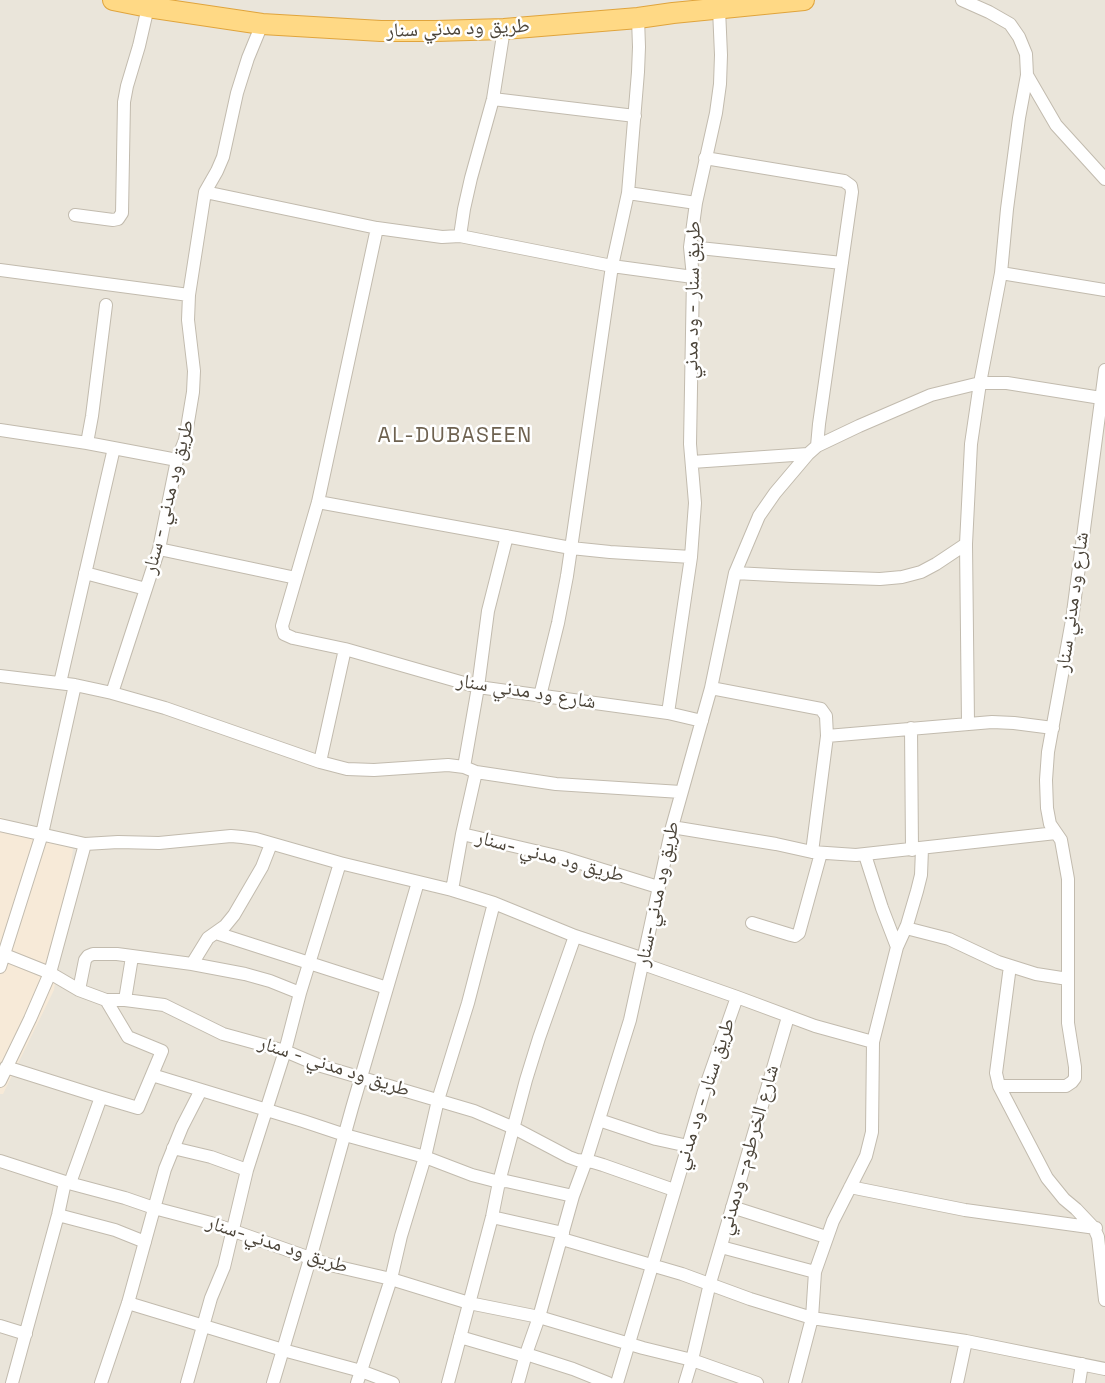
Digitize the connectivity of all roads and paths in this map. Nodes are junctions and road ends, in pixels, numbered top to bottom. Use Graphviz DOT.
graph roads {
  1 [pos="113,0"];
  2 [pos="804,0"];
  3 [pos="962,0"];
  4 [pos="169,5"];
  5 [pos="148,7"];
  6 [pos="719,9"];
  7 [pos="638,18"];
  8 [pos="262,24"];
  9 [pos="504,29"];
  10 [pos="1027,75"];
  11 [pos="492,99"];
  12 [pos="635,116"];
  13 [pos="705,158"];
  14 [pos="1105,179"];
  15 [pos="205,192"];
  16 [pos="628,193"];
  17 [pos="696,203"];
  18 [pos="75,214"];
  19 [pos="377,228"];
  20 [pos="460,236"];
  21 [pos="690,247"];
  22 [pos="842,263"];
  23 [pos="612,266"];
  24 [pos="0,270"];
  25 [pos="1000,273"];
  26 [pos="693,277"];
  27 [pos="1105,290"];
  28 [pos="189,295"];
  29 [pos="106,305"];
  30 [pos="1105,370"];
  31 [pos="980,383"];
  32 [pos="1101,398"];
  33 [pos="0,430"];
  34 [pos="87,443"];
  35 [pos="114,448"];
  36 [pos="812,450"];
  37 [pos="177,460"];
  38 [pos="692,462"];
  39 [pos="318,502"];
  40 [pos="507,536"];
  41 [pos="966,544"];
  42 [pos="571,548"];
  43 [pos="159,549"];
  44 [pos="691,556"];
  45 [pos="86,573"];
  46 [pos="735,573"];
  47 [pos="296,578"];
  48 [pos="146,589"];
  49 [pos="345,649"];
  50 [pos="0,676"];
  51 [pos="60,683"];
  52 [pos="75,686"];
  53 [pos="478,687"];
  54 [pos="711,688"];
  55 [pos="112,693"];
  56 [pos="540,696"];
  57 [pos="668,713"];
  58 [pos="702,721"];
  59 [pos="968,723"];
  60 [pos="911,728"];
  61 [pos="1053,728"];
  62 [pos="827,736"];
  63 [pos="320,762"];
  64 [pos="464,767"];
  65 [pos="476,772"];
  66 [pos="681,792"];
  67 [pos="0,826"];
  68 [pos="672,827"];
  69 [pos="1056,833"];
  70 [pos="42,834"];
  71 [pos="462,834"];
  72 [pos="85,844"];
  73 [pos="271,844"];
  74 [pos="917,849"];
  75 [pos="817,853"];
  76 [pos="865,855"];
  77 [pos="340,863"];
  78 [pos="418,882"];
  79 [pos="658,887"];
  80 [pos="452,890"];
  81 [pos="494,903"];
  82 [pos="752,923"];
  83 [pos="906,928"];
  84 [pos="216,933"];
  85 [pos="575,936"];
  86 [pos="897,947"];
  87 [pos="132,957"];
  88 [pos="1,958"];
  89 [pos="643,962"];
  90 [pos="192,964"];
  91 [pos="309,964"];
  92 [pos="1010,966"];
  93 [pos="50,973"];
  94 [pos="1068,979"];
  95 [pos="387,988"];
  96 [pos="79,990"];
  97 [pos="300,993"];
  98 [pos="737,997"];
  99 [pos="106,1000"];
  100 [pos="125,1000"];
  101 [pos="788,1017"];
  102 [pos="873,1042"];
  103 [pos="285,1051"];
  104 [pos="6,1067"];
  105 [pos="152,1075"];
  106 [pos="361,1078"];
  107 [pos="0,1081"];
  108 [pos="999,1086"];
  109 [pos="201,1090"];
  110 [pos="101,1097"];
  111 [pos="438,1100"];
  112 [pos="266,1110"];
  113 [pos="599,1120"];
  114 [pos="514,1128"];
  115 [pos="345,1136"];
  116 [pos="687,1146"];
  117 [pos="173,1148"];
  118 [pos="424,1157"];
  119 [pos="0,1161"];
  120 [pos="586,1161"];
  121 [pos="247,1170"];
  122 [pos="499,1182"];
  123 [pos="68,1183"];
  124 [pos="850,1187"];
  125 [pos="674,1190"];
  126 [pos="573,1196"];
  127 [pos="732,1207"];
  128 [pos="154,1208"];
  129 [pos="58,1215"];
  130 [pos="492,1217"];
  131 [pos="233,1230"];
  132 [pos="1099,1230"];
  133 [pos="563,1236"];
  134 [pos="826,1237"];
  135 [pos="145,1242"];
  136 [pos="721,1247"];
  137 [pos="310,1259"];
  138 [pos="652,1264"];
  139 [pos="815,1272"];
  140 [pos="391,1278"];
  141 [pos="710,1283"];
  142 [pos="1105,1300"];
  143 [pos="128,1303"];
  144 [pos="469,1303"];
  145 [pos="539,1317"];
  146 [pos="812,1318"];
  147 [pos="0,1326"];
  148 [pos="204,1326"];
  149 [pos="26,1334"];
  150 [pos="460,1337"];
  151 [pos="966,1341"];
  152 [pos="629,1344"];
  153 [pos="283,1350"];
  154 [pos="525,1355"];
  155 [pos="692,1360"];
  156 [pos="1082,1364"];
  157 [pos="1105,1369"];
  158 [pos="359,1377"];
  159 [pos="12,1383"];
  160 [pos="101,1383"];
  161 [pos="187,1383"];
  162 [pos="273,1383"];
  163 [pos="393,1383"];
  164 [pos="448,1383"];
  165 [pos="518,1383"];
  166 [pos="608,1383"];
  167 [pos="618,1383"];
  168 [pos="686,1383"];
  169 [pos="757,1383"];
  170 [pos="795,1383"];
  171 [pos="957,1383"];
  172 [pos="1079,1383"];
  1 -- 5 [label="highway, طريق ود مدني سنار"];
  2 -- 6 [label="highway, طريق ود مدني سنار"];
  3 -- 10 [label="street"];
  4 -- 5 [label="highway, طريق ود مدني سنار"];
  4 -- 8 [label="highway, طريق ود مدني سنار"];
  5 -- 18 [label="street"];
  6 -- 7 [label="highway, طريق ود مدني سنار"];
  6 -- 13 [label="street, طريق سنار - ود مدني"];
  7 -- 9 [label="highway, طريق ود مدني سنار"];
  7 -- 12 [label="street"];
  8 -- 9 [label="highway, طريق ود مدني سنار"];
  8 -- 15 [label="street, طريق ود مدني - سنار"];
  9 -- 11 [label="street"];
  10 -- 14 [label="street"];
  10 -- 25 [label="street"];
  11 -- 12 [label="street"];
  11 -- 20 [label="street"];
  12 -- 16 [label="street"];
  13 -- 17 [label="street, طريق سنار - ود مدني"];
  13 -- 22 [label="street"];
  15 -- 19 [label="street"];
  15 -- 28 [label="street, طريق ود مدني - سنار"];
  16 -- 17 [label="street"];
  16 -- 23 [label="street"];
  17 -- 21 [label="street, طريق سنار - ود مدني"];
  19 -- 20 [label="street"];
  19 -- 39 [label="street"];
  20 -- 23 [label="street"];
  21 -- 22 [label="street"];
  21 -- 26 [label="street, طريق سنار - ود مدني"];
  22 -- 36 [label="street"];
  23 -- 26 [label="street"];
  23 -- 42 [label="street"];
  24 -- 28 [label="street"];
  25 -- 27 [label="street"];
  25 -- 31 [label="street"];
  26 -- 38 [label="street, طريق سنار - ود مدني"];
  28 -- 37 [label="street, طريق ود مدني - سنار"];
  29 -- 34 [label="street"];
  30 -- 32 [label="street, شارع ود مدني سنار"];
  31 -- 32 [label="street"];
  31 -- 36 [label="street"];
  31 -- 41 [label="street"];
  32 -- 61 [label="street, شارع ود مدني سنار"];
  33 -- 34 [label="street"];
  34 -- 35 [label="street"];
  35 -- 37 [label="street"];
  35 -- 45 [label="street"];
  36 -- 38 [label="street"];
  36 -- 46 [label="street, طريق ود مدني-سنار"];
  37 -- 43 [label="street, طريق ود مدني - سنار"];
  38 -- 44 [label="street, طريق سنار - ود مدني"];
  39 -- 40 [label="street"];
  39 -- 47 [label="street"];
  40 -- 42 [label="street"];
  40 -- 53 [label="street"];
  41 -- 46 [label="street"];
  41 -- 59 [label="street"];
  42 -- 44 [label="street"];
  42 -- 56 [label="street"];
  43 -- 47 [label="street"];
  43 -- 48 [label="street, طريق ود مدني - سنار"];
  44 -- 57 [label="street, طريق سنار - ود مدني"];
  45 -- 48 [label="street"];
  45 -- 51 [label="street"];
  46 -- 54 [label="street, طريق ود مدني-سنار"];
  47 -- 49 [label="street, شارع ود مدني سنار"];
  48 -- 55 [label="street, طريق ود مدني - سنار"];
  49 -- 53 [label="street, شارع ود مدني سنار"];
  49 -- 63 [label="street"];
  50 -- 51 [label="street"];
  51 -- 52 [label="street"];
  52 -- 55 [label="street"];
  52 -- 70 [label="street"];
  53 -- 56 [label="street, شارع ود مدني سنار"];
  53 -- 64 [label="street"];
  54 -- 58 [label="street, طريق ود مدني-سنار"];
  54 -- 62 [label="street"];
  55 -- 63 [label="street"];
  56 -- 57 [label="street, شارع ود مدني سنار"];
  57 -- 58 [label="street, شارع ود مدني سنار"];
  58 -- 66 [label="street, طريق ود مدني-سنار"];
  59 -- 60 [label="street"];
  59 -- 61 [label="street"];
  60 -- 62 [label="street"];
  60 -- 74 [label="street"];
  61 -- 69 [label="street, شارع ود مدني سنار"];
  62 -- 75 [label="street"];
  63 -- 64 [label="street"];
  64 -- 65 [label="street"];
  65 -- 66 [label="street"];
  65 -- 71 [label="street"];
  66 -- 68 [label="street, طريق ود مدني-سنار"];
  67 -- 70 [label="street"];
  68 -- 75 [label="street"];
  68 -- 79 [label="street, طريق ود مدني-سنار"];
  69 -- 74 [label="street"];
  69 -- 94 [label="street, شارع ود مدني سنار"];
  70 -- 72 [label="street"];
  70 -- 88 [label="street"];
  71 -- 79 [label="street, طريق ود مدني -سنار"];
  71 -- 80 [label="street, طريق ود مدني -سنار"];
  72 -- 73 [label="street"];
  72 -- 93 [label="street"];
  73 -- 77 [label="street"];
  73 -- 84 [label="street"];
  74 -- 76 [label="street"];
  74 -- 83 [label="street"];
  75 -- 76 [label="street"];
  75 -- 82 [label="street"];
  76 -- 86 [label="street"];
  77 -- 78 [label="street"];
  77 -- 91 [label="street"];
  78 -- 80 [label="street"];
  78 -- 95 [label="street"];
  79 -- 89 [label="street, طريق ود مدني-سنار"];
  80 -- 81 [label="street"];
  81 -- 85 [label="street"];
  81 -- 111 [label="street"];
  83 -- 86 [label="street"];
  83 -- 92 [label="street"];
  84 -- 90 [label="street"];
  84 -- 91 [label="street"];
  85 -- 89 [label="street"];
  85 -- 114 [label="street"];
  86 -- 102 [label="street"];
  87 -- 90 [label="street"];
  87 -- 96 [label="street"];
  87 -- 100 [label="street"];
  88 -- 93 [label="street"];
  89 -- 98 [label="street"];
  89 -- 113 [label="street, طريق ود مدني-سنار"];
  90 -- 97 [label="street"];
  91 -- 95 [label="street"];
  91 -- 97 [label="street"];
  92 -- 94 [label="street"];
  92 -- 108 [label="street"];
  93 -- 96 [label="street"];
  93 -- 104 [label="street"];
  94 -- 108 [label="street, شارع ود مدني سنار"];
  95 -- 106 [label="street"];
  96 -- 99 [label="street, طريق ود مدني - سنار"];
  97 -- 103 [label="street"];
  98 -- 101 [label="street"];
  98 -- 116 [label="street, طريق سنار - ود مدني"];
  99 -- 100 [label="street, طريق ود مدني - سنار"];
  99 -- 105 [label="street"];
  100 -- 103 [label="street, طريق ود مدني - سنار"];
  101 -- 102 [label="street"];
  101 -- 127 [label="street, شارع الخرطوم- ودمدني"];
  102 -- 124 [label="street"];
  103 -- 106 [label="street, طريق ود مدني - سنار"];
  103 -- 112 [label="street"];
  104 -- 107 [label="street"];
  104 -- 110 [label="street"];
  105 -- 109 [label="street"];
  105 -- 110 [label="street"];
  106 -- 111 [label="street, طريق ود مدني - سنار"];
  106 -- 115 [label="street"];
  108 -- 132 [label="street"];
  109 -- 112 [label="street"];
  109 -- 117 [label="street"];
  110 -- 123 [label="street"];
  111 -- 114 [label="street, طريق ود مدني - سنار"];
  111 -- 118 [label="street"];
  112 -- 115 [label="street"];
  112 -- 121 [label="street"];
  113 -- 116 [label="street"];
  113 -- 120 [label="street, طريق ود مدني-سنار"];
  114 -- 120 [label="street, طريق ود مدني - سنار"];
  114 -- 122 [label="street"];
  115 -- 118 [label="street"];
  115 -- 137 [label="street"];
  116 -- 125 [label="street, طريق سنار - ود مدني"];
  117 -- 121 [label="street"];
  117 -- 128 [label="street"];
  118 -- 122 [label="street"];
  118 -- 140 [label="street"];
  119 -- 123 [label="street"];
  120 -- 125 [label="street, طريق سنار - ود مدني"];
  120 -- 126 [label="street, طريق ود مدني-سنار"];
  121 -- 131 [label="street"];
  122 -- 126 [label="street"];
  122 -- 130 [label="street"];
  123 -- 128 [label="street, طريق ود مدني-سنار"];
  123 -- 129 [label="street"];
  124 -- 132 [label="street"];
  124 -- 134 [label="street"];
  125 -- 138 [label="street, طريق سنار - ود مدني"];
  126 -- 133 [label="street, طريق ود مدني-سنار"];
  127 -- 134 [label="street"];
  127 -- 136 [label="street, شارع الخرطوم- ودمدني"];
  128 -- 131 [label="street, طريق ود مدني-سنار"];
  128 -- 135 [label="street"];
  129 -- 135 [label="street"];
  129 -- 149 [label="street"];
  130 -- 133 [label="street"];
  130 -- 144 [label="street"];
  131 -- 137 [label="street, طريق ود مدني-سنار"];
  131 -- 148 [label="street"];
  132 -- 142 [label="street"];
  133 -- 138 [label="street"];
  133 -- 145 [label="street, طريق ود مدني-سنار"];
  134 -- 139 [label="street"];
  135 -- 143 [label="street"];
  136 -- 139 [label="street"];
  136 -- 141 [label="street, شارع الخرطوم- ودمدني"];
  137 -- 140 [label="street, طريق ود مدني-سنار"];
  137 -- 153 [label="street"];
  138 -- 141 [label="street"];
  138 -- 152 [label="street, طريق سنار - ود مدني"];
  139 -- 146 [label="street"];
  140 -- 144 [label="street, طريق ود مدني-سنار"];
  140 -- 158 [label="street"];
  141 -- 146 [label="street"];
  141 -- 155 [label="street, شارع الخرطوم- ودمدني"];
  143 -- 148 [label="street"];
  143 -- 160 [label="street"];
  144 -- 145 [label="street, طريق ود مدني-سنار"];
  144 -- 150 [label="street"];
  145 -- 152 [label="street, طريق ود مدني-سنار"];
  145 -- 154 [label="street, طريق ود مدني-سنار"];
  146 -- 151 [label="street"];
  146 -- 170 [label="street"];
  147 -- 149 [label="street"];
  148 -- 153 [label="street"];
  148 -- 161 [label="street"];
  149 -- 159 [label="street"];
  150 -- 154 [label="street"];
  150 -- 164 [label="street"];
  151 -- 156 [label="street"];
  151 -- 171 [label="street"];
  152 -- 155 [label="street, طريق ود مدني-سنار"];
  152 -- 167 [label="street, طريق سنار - ود مدني"];
  153 -- 158 [label="street"];
  153 -- 162 [label="street"];
  154 -- 165 [label="street, طريق ود مدني-سنار"];
  154 -- 166 [label="street"];
  155 -- 168 [label="street, شارع الخرطوم- ودمدني"];
  155 -- 169 [label="street, طريق ود مدني-سنار"];
  156 -- 157 [label="street"];
  156 -- 172 [label="street"];
  158 -- 163 [label="street"];
}
